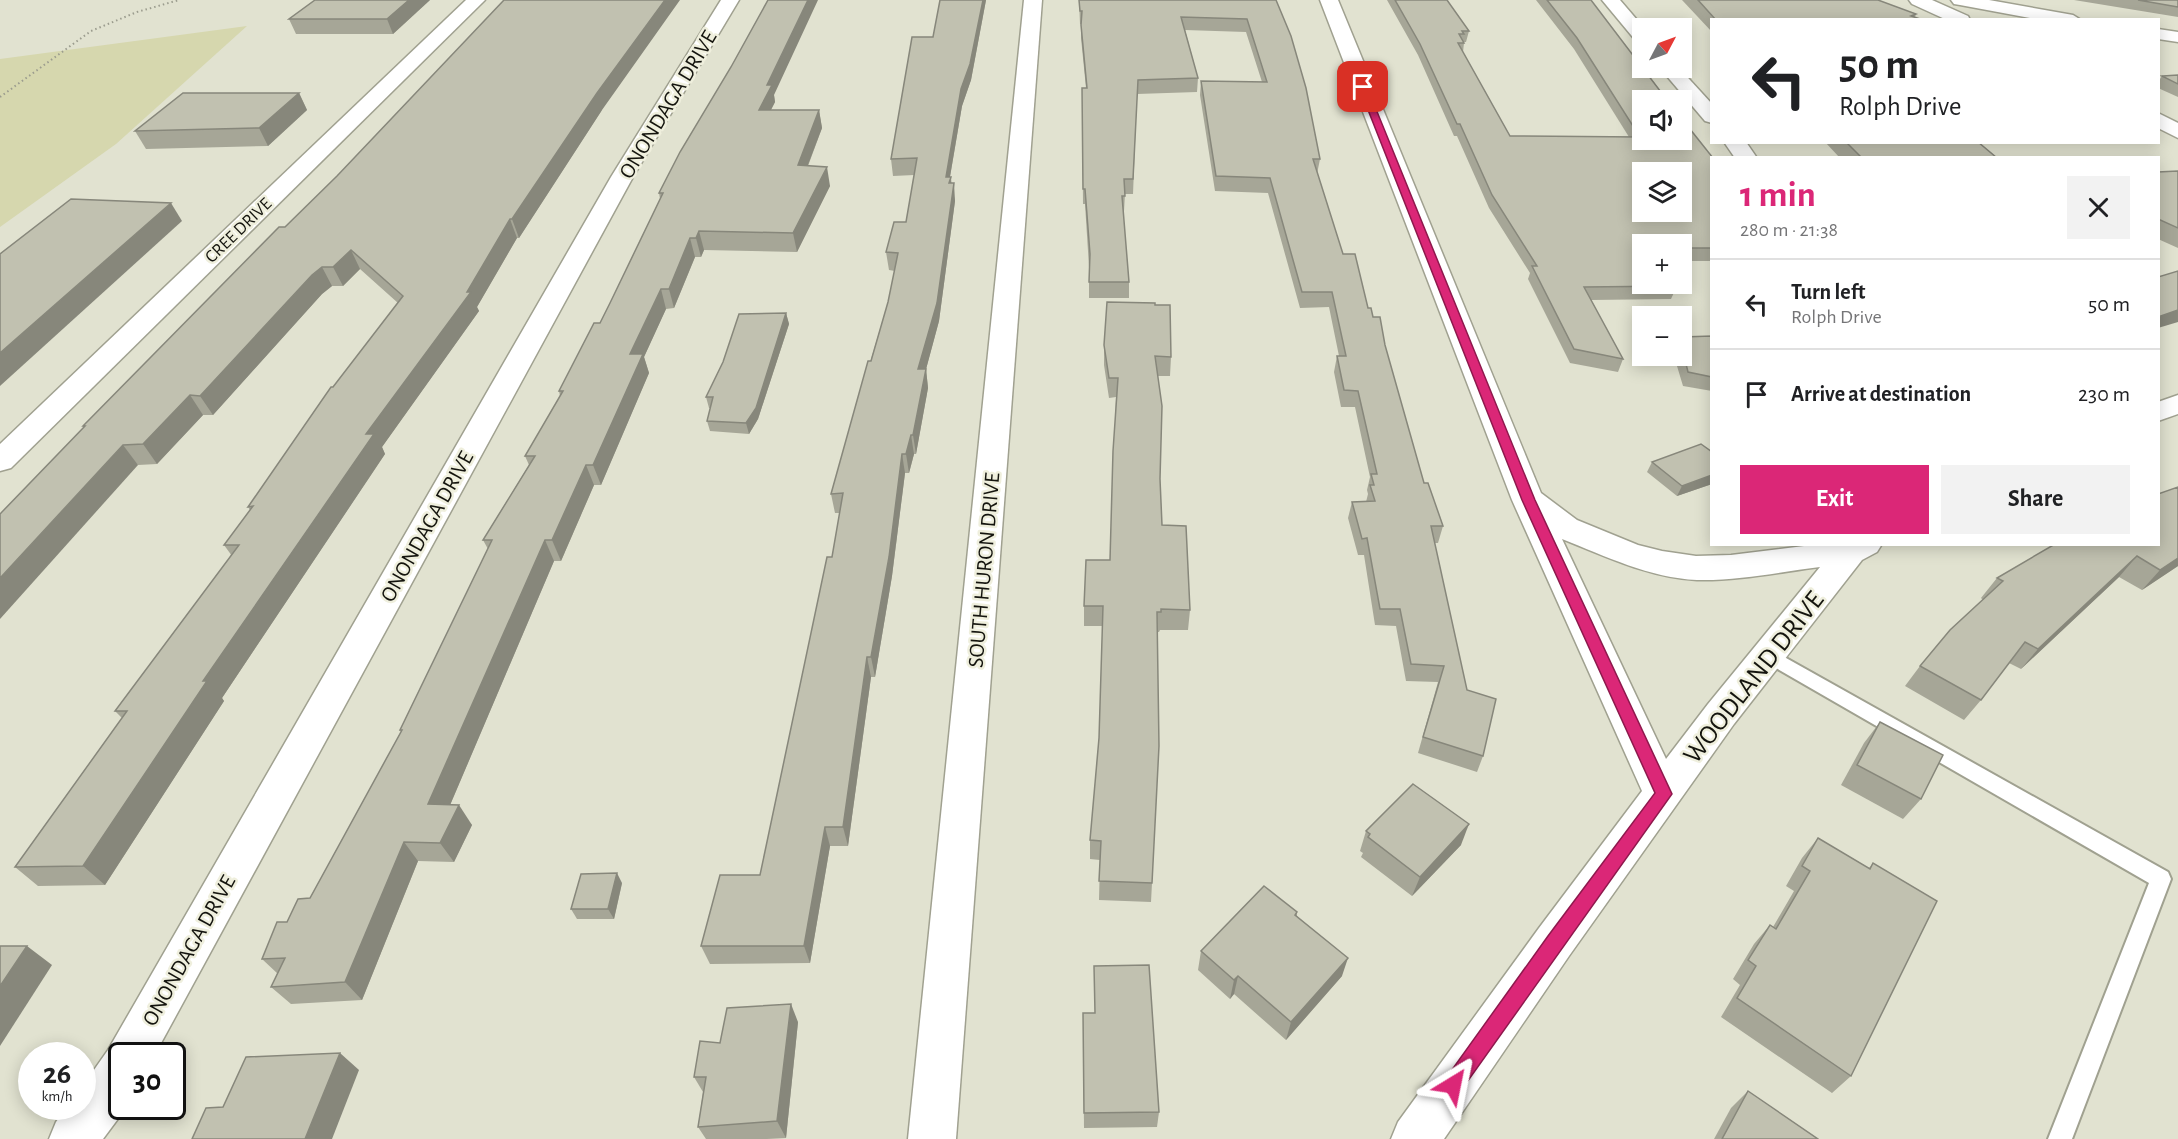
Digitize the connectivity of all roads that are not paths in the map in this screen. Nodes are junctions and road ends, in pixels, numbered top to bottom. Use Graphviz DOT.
graph roads {
  1 [pos="476,0"];
  2 [pos="730,0"];
  3 [pos="1033,0"];
  4 [pos="1329,0"];
  5 [pos="1611,0"];
  6 [pos="1918,0"];
  7 [pos="1960,0"];
  8 [pos="1958,18"];
  9 [pos="2062,18"];
  10 [pos="1632,25"];
  11 [pos="2160,34"];
  12 [pos="2178,37"];
  13 [pos="1678,78"];
  14 [pos="1710,115"];
  15 [pos="2160,120"];
  16 [pos="2178,132"];
  17 [pos="1736,144"];
  18 [pos="1745,156"];
  19 [pos="2178,404"];
  20 [pos="2160,411"];
  21 [pos="0,461"];
  22 [pos="1528,500"];
  23 [pos="1859,548"];
  24 [pos="1768,655"];
  25 [pos="1664,794"];
  26 [pos="137,1042"];
  27 [pos="108,1092"];
  28 [pos="73,1139"];
  29 [pos="932,1139"];
  30 [pos="1415,1139"];
  31 [pos="2060,1139"];
  1 -- 21 [label="street, CREE DRIVE"];
  2 -- 26 [label="street, ONONDAGA DRIVE"];
  3 -- 29 [label="street, SOUTH HURON DRIVE"];
  4 -- 22 [label="street"];
  5 -- 10 [label="street"];
  6 -- 8 [label="street"];
  7 -- 9 [label="street"];
  11 -- 12 [label="street"];
  13 -- 14 [label="street"];
  15 -- 16 [label="street"];
  17 -- 18 [label="street"];
  19 -- 20 [label="street"];
  22 -- 23 [label="street"];
  22 -- 25 [label="street"];
  23 -- 24 [label="street, WOODLAND DRIVE"];
  24 -- 25 [label="street, WOODLAND DRIVE"];
  24 -- 31 [label="lane"];
  25 -- 30 [label="street, WOODLAND DRIVE"];
  27 -- 28 [label="street"];
}
